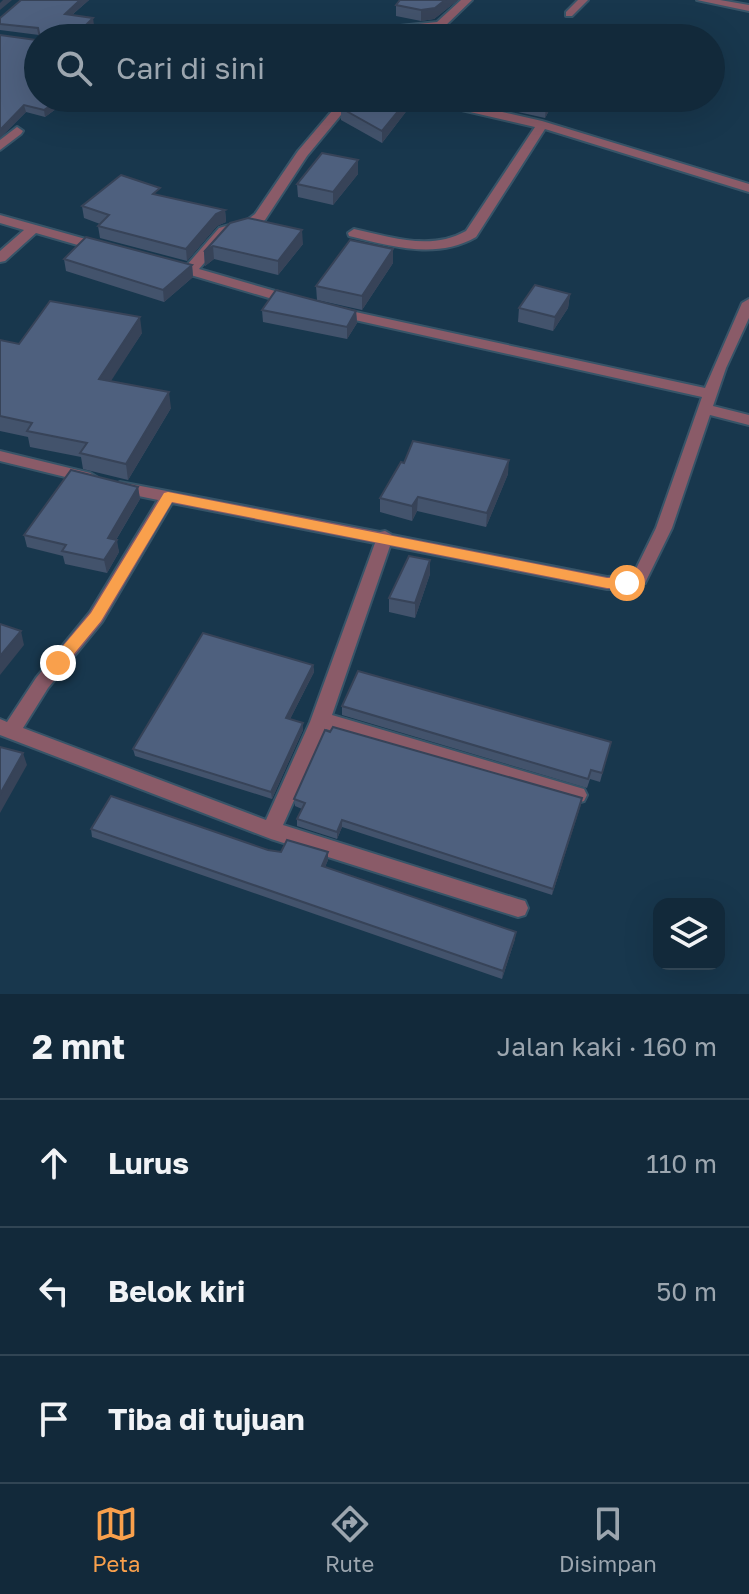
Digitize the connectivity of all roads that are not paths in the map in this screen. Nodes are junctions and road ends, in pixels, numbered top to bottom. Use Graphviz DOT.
graph roads {
  1 [pos="467,0"];
  2 [pos="583,0"];
  3 [pos="702,0"];
  4 [pos="749,8"];
  5 [pos="569,14"];
  6 [pos="441,24"];
  7 [pos="337,112"];
  8 [pos="484,112"];
  9 [pos="541,127"];
  10 [pos="17,131"];
  11 [pos="0,146"];
  12 [pos="749,188"];
  13 [pos="0,219"];
  14 [pos="33,229"];
  15 [pos="354,233"];
  16 [pos="119,252"];
  17 [pos="0,258"];
  18 [pos="162,262"];
  19 [pos="191,269"];
  20 [pos="749,303"];
  21 [pos="309,305"];
  22 [pos="324,309"];
  23 [pos="707,401"];
  24 [pos="749,420"];
  25 [pos="0,456"];
  26 [pos="168,497"];
  27 [pos="385,537"];
  28 [pos="323,720"];
  29 [pos="5,729"];
  30 [pos="577,795"];
  31 [pos="271,830"];
  32 [pos="518,908"];
  1 -- 6 [label="street"];
  2 -- 5 [label="lane"];
  3 -- 4 [label="street"];
  7 -- 19 [label="street"];
  8 -- 9 [label="street"];
  9 -- 12 [label="street"];
  9 -- 15 [label="street"];
  10 -- 11 [label="street"];
  13 -- 14 [label="street"];
  14 -- 16 [label="street"];
  14 -- 17 [label="street"];
  18 -- 19 [label="street"];
  19 -- 21 [label="street"];
  20 -- 23 [label="street"];
  22 -- 23 [label="street"];
  23 -- 24 [label="street"];
  23 -- 27 [label="street"];
  25 -- 26 [label="street"];
  26 -- 27 [label="street"];
  26 -- 29 [label="street"];
  27 -- 28 [label="street"];
  28 -- 30 [label="street"];
  28 -- 31 [label="street"];
  29 -- 31 [label="street"];
  31 -- 32 [label="street"];
}
